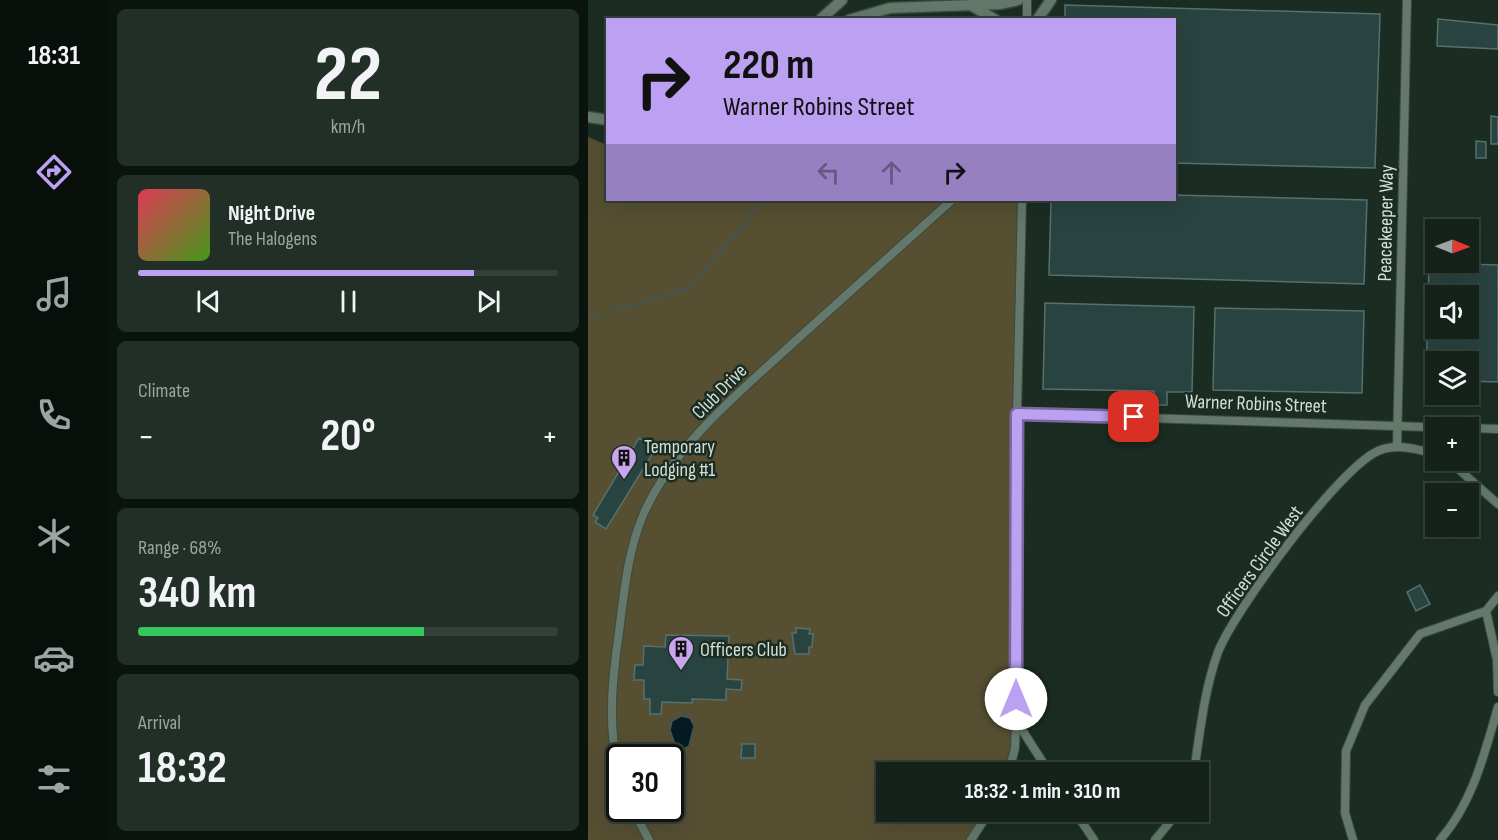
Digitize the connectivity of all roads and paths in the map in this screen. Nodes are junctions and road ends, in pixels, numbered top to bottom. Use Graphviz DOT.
graph roads {
  1 [pos="843,0"];
  2 [pos="1018,0"];
  3 [pos="1028,0"];
  4 [pos="1051,0"];
  5 [pos="1407,0"];
  6 [pos="969,5"];
  7 [pos="822,18"];
  8 [pos="856,18"];
  9 [pos="992,18"];
  10 [pos="1027,18"];
  11 [pos="1038,18"];
  12 [pos="588,117"];
  13 [pos="606,120"];
  14 [pos="951,201"];
  15 [pos="1022,201"];
  16 [pos="1017,414"];
  17 [pos="1397,423"];
  18 [pos="1425,425"];
  19 [pos="1479,428"];
  20 [pos="1498,429"];
  21 [pos="1398,447"];
  22 [pos="1425,452"];
  23 [pos="1460,471"];
  24 [pos="1498,504"];
  25 [pos="1498,596"];
  26 [pos="1486,611"];
  27 [pos="1498,692"];
  28 [pos="1498,707"];
  29 [pos="1016,721"];
  30 [pos="612,744"];
  31 [pos="1012,762"];
  32 [pos="1043,762"];
  33 [pos="1195,762"];
  34 [pos="640,822"];
  35 [pos="983,822"];
  36 [pos="1082,822"];
  37 [pos="1170,822"];
  38 [pos="650,840"];
  39 [pos="971,840"];
  40 [pos="1094,840"];
  41 [pos="1155,840"];
  42 [pos="1353,840"];
  43 [pos="1440,840"];
  1 -- 7 [label="street"];
  2 -- 6 [label="street"];
  3 -- 10 [label="street"];
  4 -- 11 [label="street"];
  5 -- 17 [label="street, Peacekeeper Way"];
  6 -- 8 [label="street"];
  6 -- 9 [label="street"];
  12 -- 13 [label="street"];
  14 -- 30 [label="street, Club Drive"];
  15 -- 16 [label="street"];
  16 -- 17 [label="street, Warner Robins Street"];
  16 -- 29 [label="street"];
  17 -- 18 [label="street, Warner Robins Street"];
  17 -- 21 [label="street, Peacekeeper Way"];
  19 -- 20 [label="street"];
  21 -- 22 [label="street, Officers Circle West"];
  21 -- 33 [label="street, Officers Circle West"];
  23 -- 24 [label="street"];
  25 -- 26 [label="street"];
  26 -- 27 [label="street"];
  26 -- 42 [label="street"];
  28 -- 43 [label="street"];
  29 -- 31 [label="street"];
  29 -- 32 [label="street"];
  34 -- 38 [label="street"];
  35 -- 39 [label="street"];
  36 -- 40 [label="street"];
  37 -- 41 [label="street"];
}
